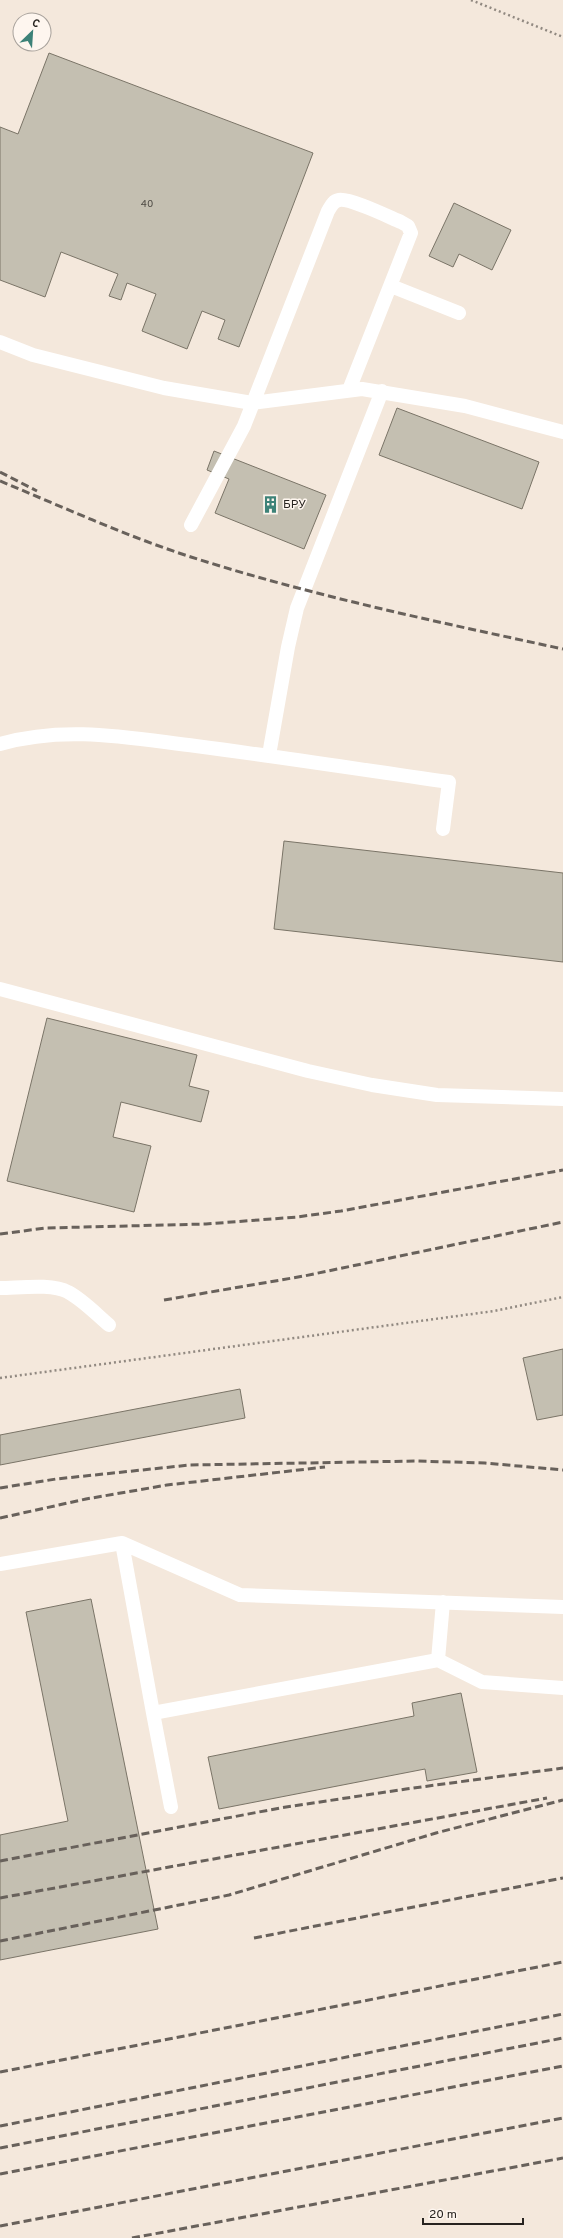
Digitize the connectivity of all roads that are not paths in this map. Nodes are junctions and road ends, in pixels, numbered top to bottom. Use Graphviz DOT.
graph roads {
  1 [pos="391,286"];
  2 [pos="459,313"];
  3 [pos="0,342"];
  4 [pos="349,390"];
  5 [pos="382,392"];
  6 [pos="252,403"];
  7 [pos="563,432"];
  8 [pos="191,525"];
  9 [pos="0,744"];
  10 [pos="269,755"];
  11 [pos="442,829"];
  12 [pos="0,989"];
  13 [pos="563,1099"];
  14 [pos="0,1288"];
  15 [pos="109,1325"];
  16 [pos="122,1543"];
  17 [pos="0,1564"];
  18 [pos="443,1602"];
  19 [pos="563,1607"];
  20 [pos="438,1660"];
  21 [pos="563,1688"];
  22 [pos="153,1712"];
  23 [pos="171,1807"];
  1 -- 2 [label="lane"];
  1 -- 4 [label="lane"];
  1 -- 6 [label="lane"];
  3 -- 6 [label="lane"];
  4 -- 5 [label="lane"];
  4 -- 6 [label="lane"];
  5 -- 7 [label="lane"];
  5 -- 10 [label="lane"];
  6 -- 8 [label="lane"];
  9 -- 10 [label="lane"];
  10 -- 11 [label="lane"];
  12 -- 13 [label="lane"];
  14 -- 15 [label="lane"];
  16 -- 17 [label="lane"];
  16 -- 18 [label="lane"];
  16 -- 22 [label="lane"];
  18 -- 19 [label="lane"];
  18 -- 20 [label="lane"];
  20 -- 21 [label="lane"];
  20 -- 22 [label="lane"];
  22 -- 23 [label="lane"];
}
